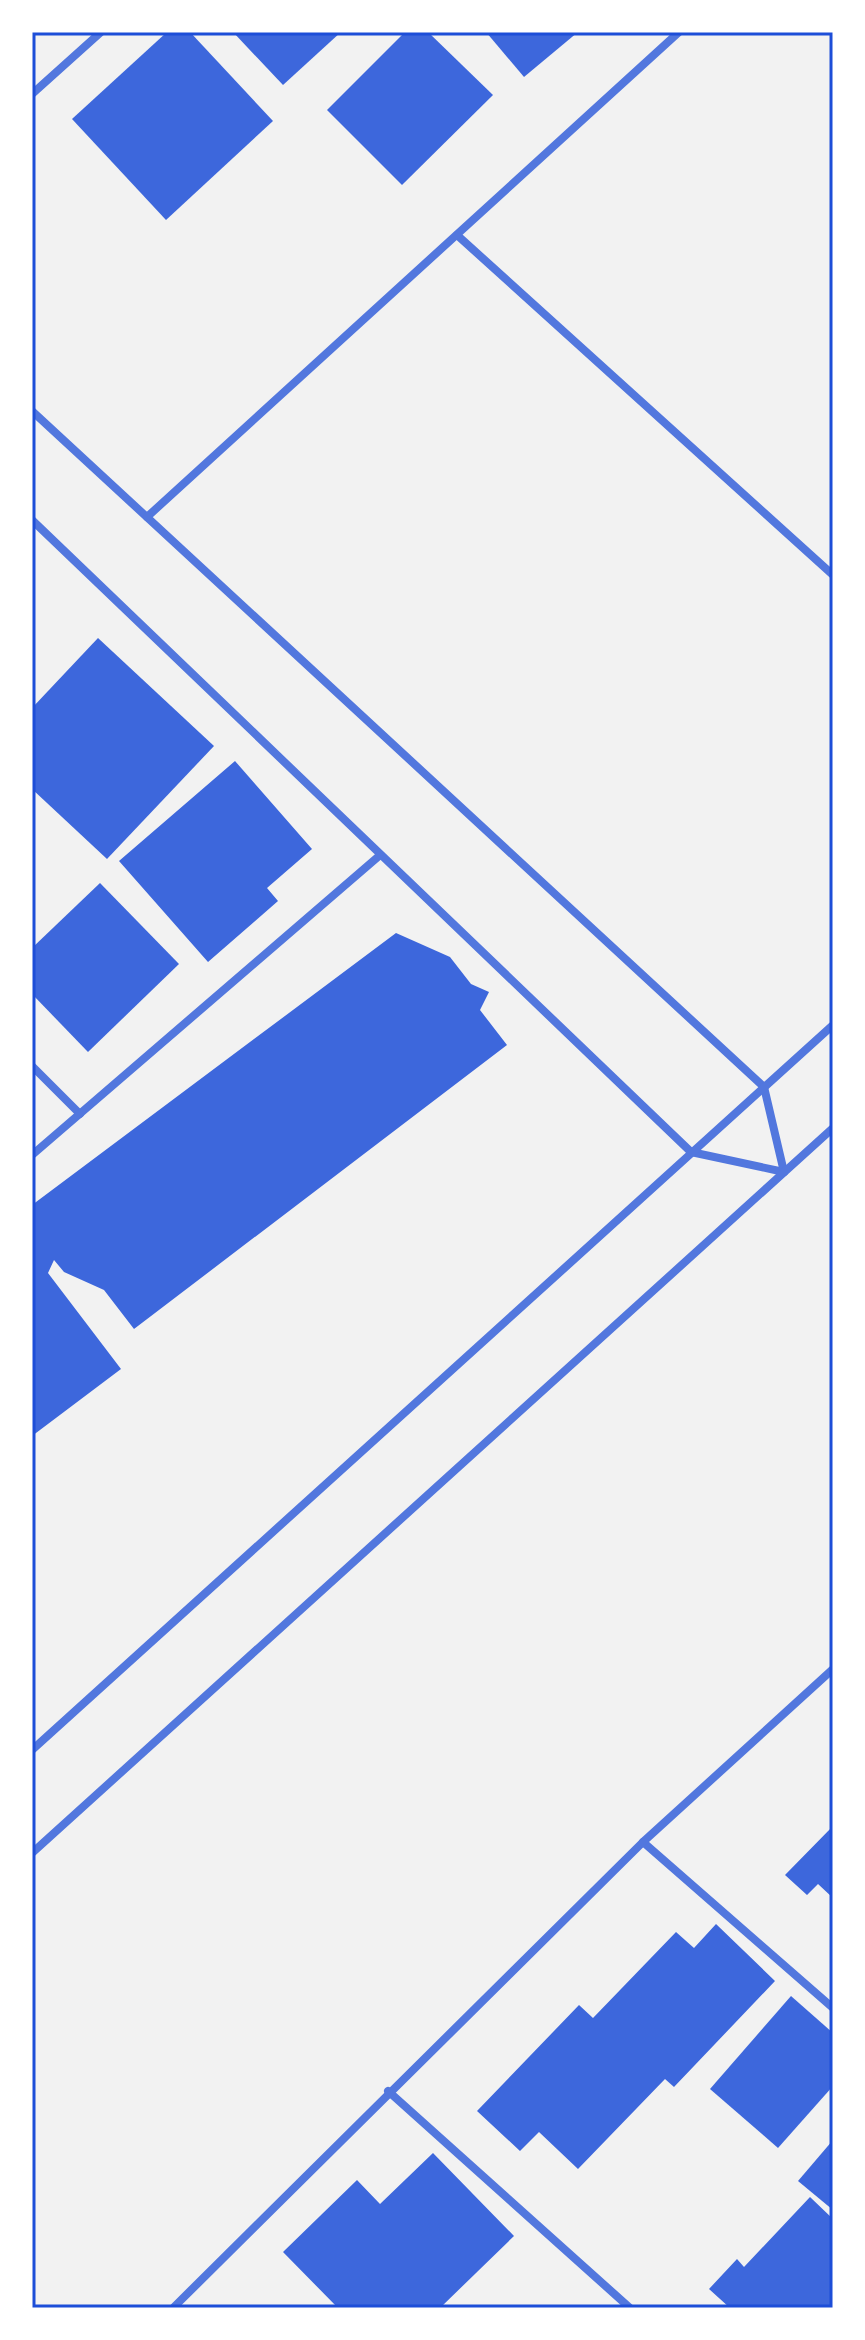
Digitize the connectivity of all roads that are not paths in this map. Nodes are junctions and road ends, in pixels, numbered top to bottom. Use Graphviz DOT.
graph roads {
  1 [pos="101,32"];
  2 [pos="679,32"];
  3 [pos="32,94"];
  4 [pos="457,235"];
  5 [pos="32,411"];
  6 [pos="147,517"];
  7 [pos="32,520"];
  8 [pos="833,575"];
  9 [pos="379,856"];
  10 [pos="833,1025"];
  11 [pos="32,1066"];
  12 [pos="764,1087"];
  13 [pos="80,1114"];
  14 [pos="833,1128"];
  15 [pos="691,1152"];
  16 [pos="32,1155"];
  17 [pos="784,1172"];
  18 [pos="833,1669"];
  19 [pos="32,1750"];
  20 [pos="643,1842"];
  21 [pos="32,1853"];
  22 [pos="833,2008"];
  23 [pos="388,2091"];
  24 [pos="173,2308"];
  25 [pos="630,2308"];
  1 -- 3 [label="street"];
  2 -- 4 [label="street"];
  4 -- 6 [label="street"];
  4 -- 8 [label="street"];
  5 -- 6 [label="street"];
  6 -- 12 [label="street"];
  7 -- 9 [label="street"];
  9 -- 13 [label="street"];
  9 -- 15 [label="street"];
  10 -- 12 [label="street"];
  11 -- 13 [label="street"];
  12 -- 15 [label="street"];
  12 -- 17 [label="street"];
  13 -- 16 [label="street"];
  14 -- 17 [label="street"];
  15 -- 17 [label="street"];
  15 -- 19 [label="street"];
  17 -- 21 [label="street"];
  18 -- 20 [label="street"];
  20 -- 22 [label="street"];
  20 -- 23 [label="street"];
  23 -- 24 [label="street"];
  23 -- 25 [label="street"];
}
